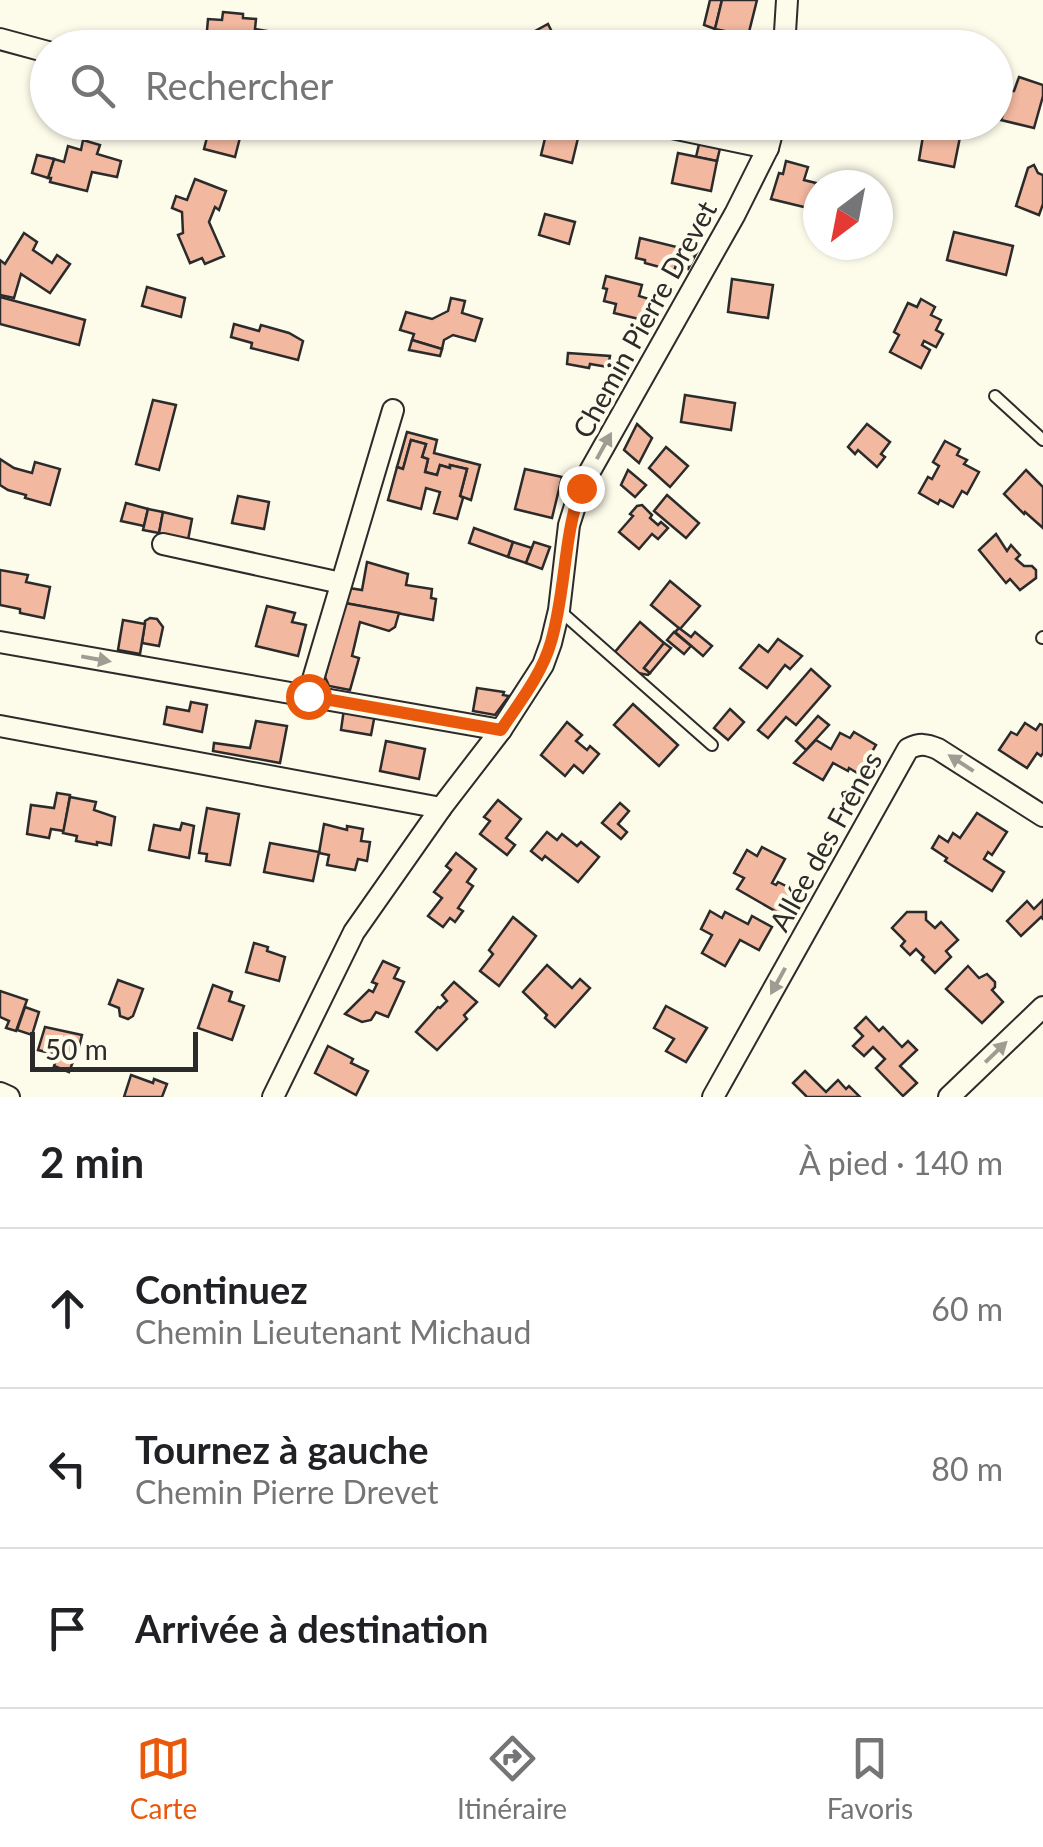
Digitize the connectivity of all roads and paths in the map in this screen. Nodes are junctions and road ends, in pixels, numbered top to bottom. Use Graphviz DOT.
graph roads {
  1 [pos="787,0"];
  2 [pos="785,30"];
  3 [pos="0,39"];
  4 [pos="30,47"];
  5 [pos="730,140"];
  6 [pos="770,140"];
  7 [pos="768,148"];
  8 [pos="996,396"];
  9 [pos="392,410"];
  10 [pos="1043,440"];
  11 [pos="163,544"];
  12 [pos="342,583"];
  13 [pos="559,610"];
  14 [pos="0,642"];
  15 [pos="308,696"];
  16 [pos="0,726"];
  17 [pos="501,730"];
  18 [pos="712,745"];
  19 [pos="441,808"];
  20 [pos="1043,816"];
  21 [pos="1043,1007"];
  22 [pos="0,1094"];
  23 [pos="10,1097"];
  24 [pos="273,1097"];
  25 [pos="713,1097"];
  26 [pos="949,1097"];
  1 -- 2 [label="street"];
  3 -- 4 [label="street"];
  5 -- 7 [label="street"];
  6 -- 7 [label="street, Chemin Pierre Drevet"];
  13 -- 7 [label="street, Chemin Pierre Drevet, one-way"];
  8 -- 10 [label="lane"];
  9 -- 12 [label="street"];
  11 -- 12 [label="street"];
  12 -- 15 [label="street"];
  13 -- 17 [label="street, Chemin Pierre Drevet"];
  13 -- 18 [label="lane"];
  14 -- 15 [label="street, one-way"];
  15 -- 17 [label="street"];
  16 -- 19 [label="street"];
  17 -- 19 [label="street, Chemin Pierre Drevet"];
  19 -- 24 [label="street, Chemin Pierre Drevet"];
  20 -- 25 [label="street, Allée des Frênes, one-way"];
  26 -- 21 [label="street, one-way"];
  22 -- 23 [label="street"];
}
